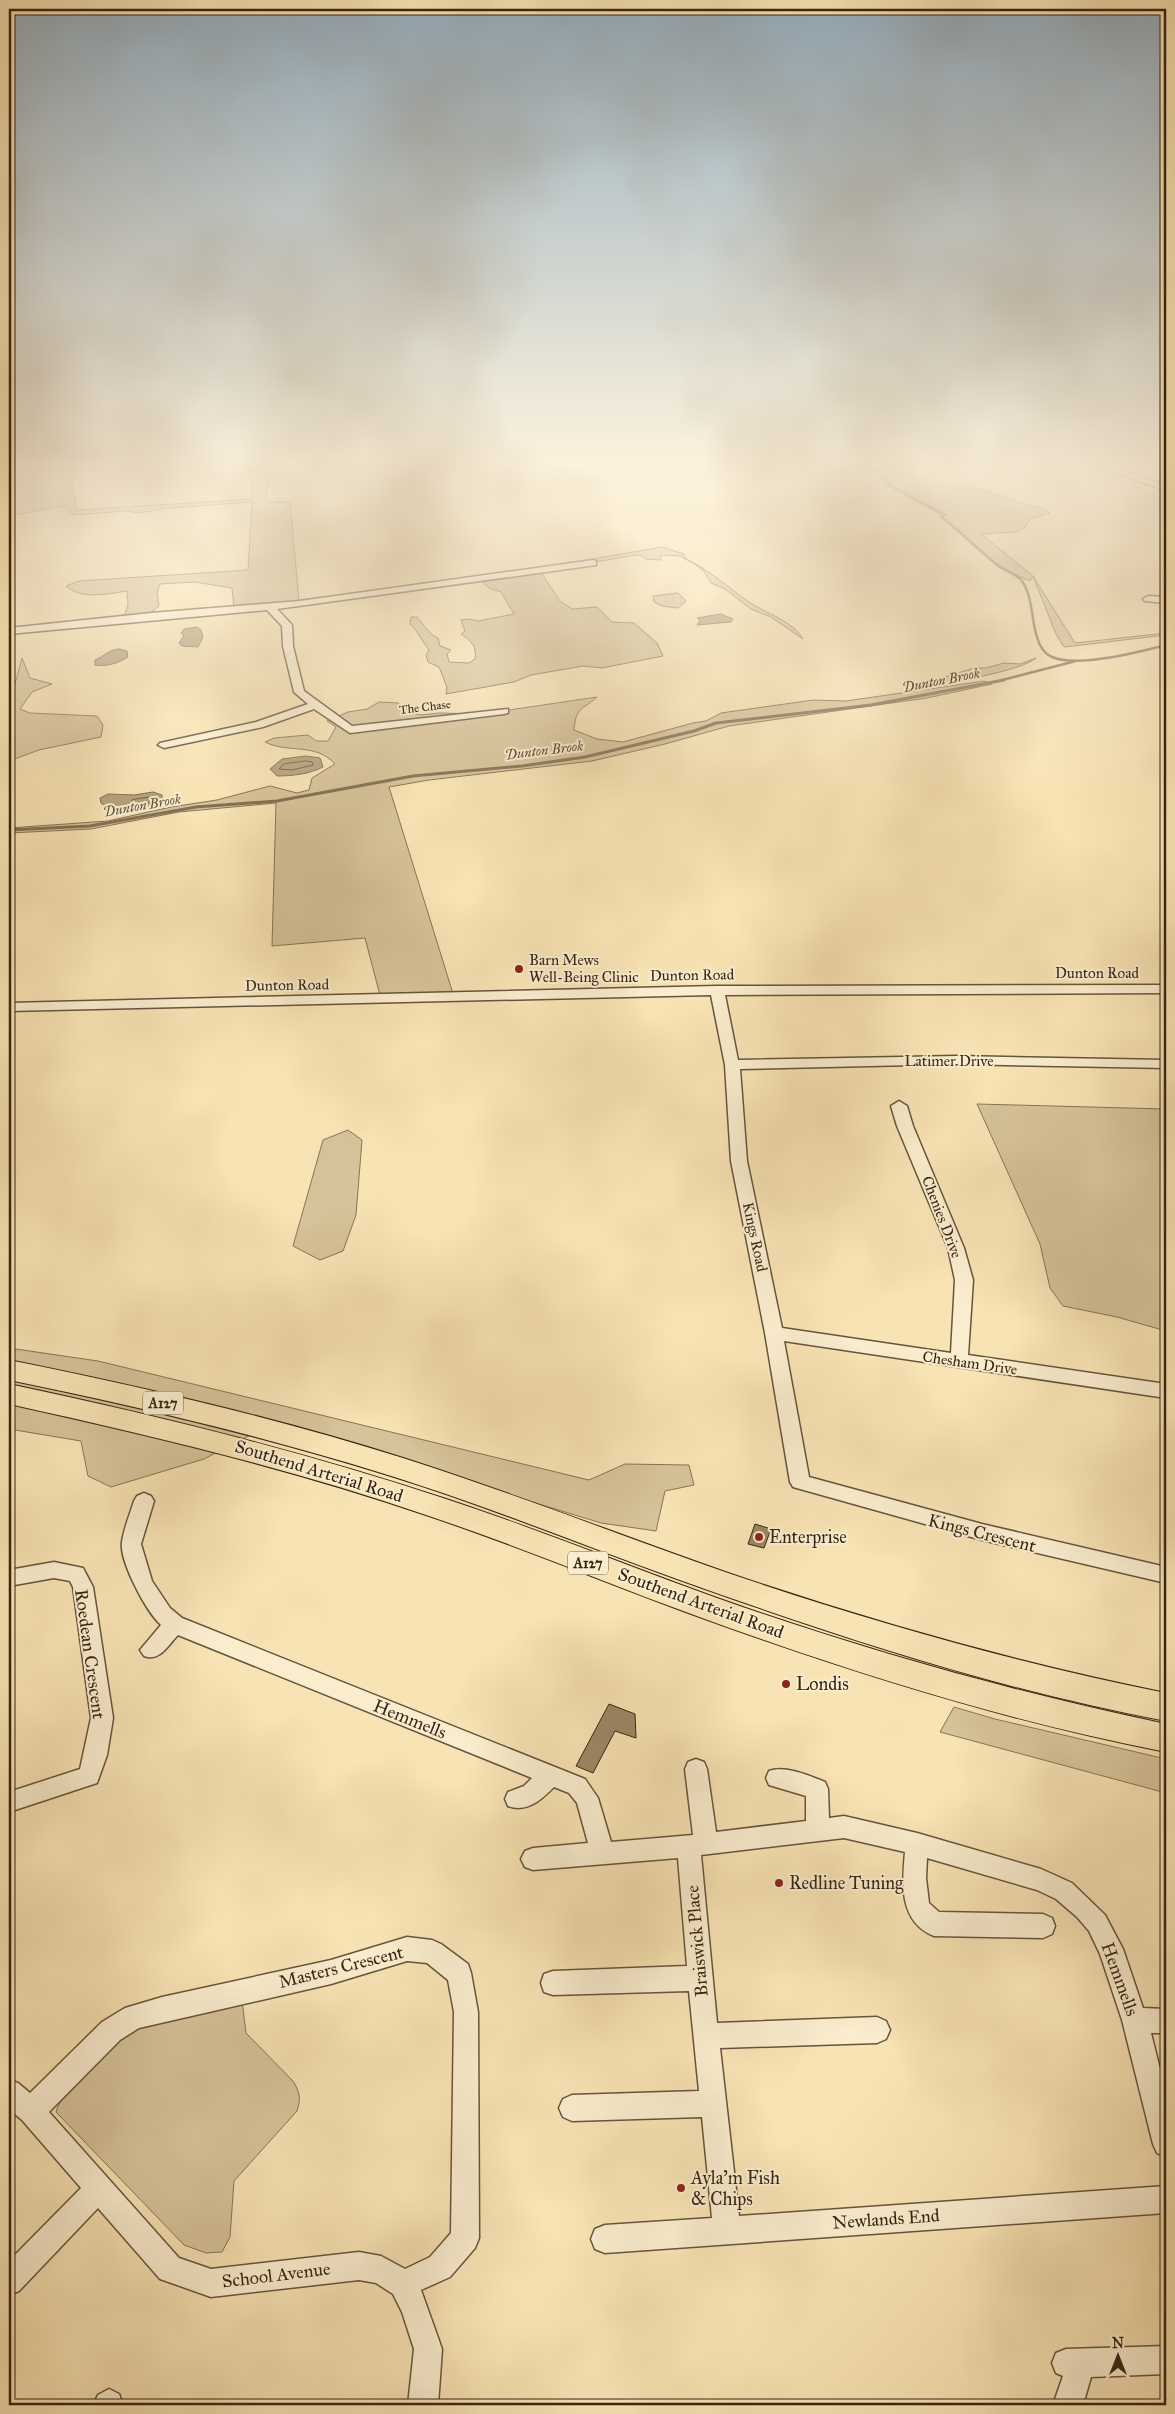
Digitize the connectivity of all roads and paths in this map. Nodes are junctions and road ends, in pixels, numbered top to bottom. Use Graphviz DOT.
graph roads {
  1 [pos="517,574"];
  2 [pos="1148,599"];
  3 [pos="1166,600"];
  4 [pos="269,606"];
  5 [pos="9,631"];
  6 [pos="314,705"];
  7 [pos="504,711"];
  8 [pos="164,745"];
  9 [pos="1166,989"];
  10 [pos="717,990"];
  11 [pos="9,1007"];
  12 [pos="1166,1064"];
  13 [pos="732,1065"];
  14 [pos="899,1106"];
  15 [pos="774,1333"];
  16 [pos="959,1362"];
  17 [pos="9,1370"];
  18 [pos="1166,1391"];
  19 [pos="9,1394"];
  20 [pos="800,1482"];
  21 [pos="144,1501"];
  22 [pos="1166,1575"];
  23 [pos="9,1578"];
  24 [pos="175,1624"];
  25 [pos="150,1650"];
  26 [pos="1166,1708"];
  27 [pos="1166,1738"];
  28 [pos="696,1769"];
  29 [pos="552,1775"];
  30 [pos="777,1778"];
  31 [pos="516,1799"];
  32 [pos="9,1802"];
  33 [pos="818,1829"];
  34 [pos="698,1844"];
  35 [pos="917,1844"];
  36 [pos="603,1854"];
  37 [pos="533,1859"];
  38 [pos="1043,1926"];
  39 [pos="700,1978"];
  40 [pos="553,1983"];
  41 [pos="1136,2020"];
  42 [pos="1166,2021"];
  43 [pos="877,2030"];
  44 [pos="707,2036"];
  45 [pos="9,2092"];
  46 [pos="713,2104"];
  47 [pos="572,2108"];
  48 [pos="31,2110"];
  49 [pos="1166,2144"];
  50 [pos="100,2187"];
  51 [pos="1166,2200"];
  52 [pos="727,2230"];
  53 [pos="605,2239"];
  54 [pos="9,2281"];
  55 [pos="403,2284"];
  56 [pos="1166,2360"];
  57 [pos="423,2405"];
  58 [pos="1068,2405"];
  1 -- 4 [label="street"];
  2 -- 3 [label="street"];
  4 -- 5 [label="street"];
  4 -- 6 [label="street"];
  6 -- 7 [label="street, The Chase"];
  6 -- 8 [label="street"];
  9 -- 10 [label="street, Dunton Road"];
  10 -- 11 [label="street, Dunton Road"];
  10 -- 13 [label="street, Kings Road"];
  12 -- 13 [label="street, Latimer Drive"];
  13 -- 15 [label="street, Kings Road"];
  14 -- 16 [label="street, Chenies Drive"];
  15 -- 16 [label="street, Chesham Drive"];
  15 -- 20 [label="street, Kings Road"];
  16 -- 18 [label="street, Chesham Drive"];
  17 -- 26 [label="highway, Southend Arterial Road / A127"];
  19 -- 27 [label="highway, Southend Arterial Road / A127"];
  20 -- 22 [label="street, Kings Crescent"];
  21 -- 24 [label="street, Hemmells"];
  23 -- 32 [label="street, Roedean Crescent"];
  24 -- 25 [label="street"];
  24 -- 29 [label="street, Hemmells"];
  28 -- 34 [label="street, Braiswick Place"];
  29 -- 31 [label="street"];
  29 -- 36 [label="street, Hemmells"];
  30 -- 33 [label="street"];
  33 -- 34 [label="street, Hemmells"];
  33 -- 35 [label="street, Hemmells"];
  34 -- 36 [label="street, Hemmells"];
  34 -- 39 [label="street, Braiswick Place"];
  35 -- 38 [label="street"];
  35 -- 41 [label="street, Hemmells"];
  36 -- 37 [label="street, Hemmells"];
  39 -- 40 [label="street"];
  39 -- 44 [label="street, Braiswick Place"];
  41 -- 42 [label="street"];
  41 -- 49 [label="street, Hemmells"];
  43 -- 44 [label="street"];
  44 -- 46 [label="street, Braiswick Place"];
  45 -- 48 [label="street, School Avenue"];
  46 -- 47 [label="street"];
  46 -- 52 [label="street, Braiswick Place"];
  48 -- 50 [label="street, School Avenue"];
  48 -- 55 [label="street, Masters Crescent"];
  50 -- 54 [label="street"];
  50 -- 55 [label="street, School Avenue"];
  51 -- 52 [label="street, Newlands End"];
  52 -- 53 [label="street, Newlands End"];
  55 -- 57 [label="street, School Avenue"];
  56 -- 58 [label="street"];
}
